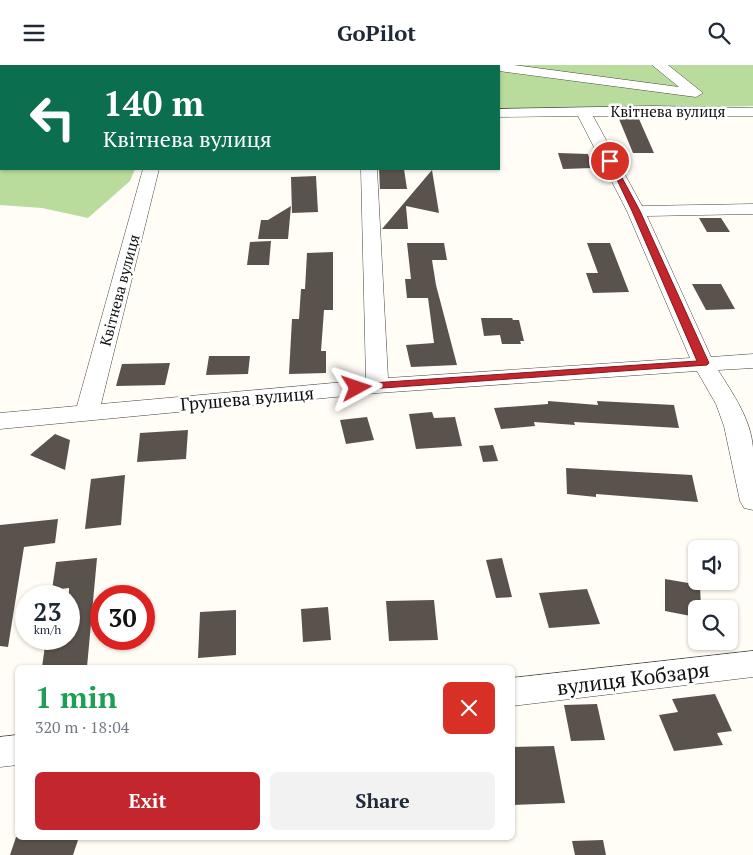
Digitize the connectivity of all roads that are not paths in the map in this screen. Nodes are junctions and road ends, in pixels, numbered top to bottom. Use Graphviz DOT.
graph roads {
  1 [pos="659,65"];
  2 [pos="500,67"];
  3 [pos="696,93"];
  4 [pos="583,111"];
  5 [pos="717,111"];
  6 [pos="753,112"];
  7 [pos="500,113"];
  8 [pos="151,170"];
  9 [pos="369,170"];
  10 [pos="753,209"];
  11 [pos="636,211"];
  12 [pos="753,361"];
  13 [pos="704,363"];
  14 [pos="377,386"];
  15 [pos="87,412"];
  16 [pos="0,421"];
  17 [pos="749,470"];
  18 [pos="753,501"];
  19 [pos="753,664"];
  20 [pos="515,692"];
  21 [pos="15,750"];
  22 [pos="0,752"];
  1 -- 3 [label="street"];
  2 -- 3 [label="street"];
  3 -- 5 [label="street"];
  4 -- 5 [label="street, Квітнева вулиця"];
  4 -- 7 [label="street, Квітнева вулиця"];
  4 -- 11 [label="street, Квітнева вулиця"];
  5 -- 6 [label="street, Квітнева вулиця"];
  8 -- 15 [label="street, Квітнева вулиця"];
  9 -- 14 [label="street"];
  10 -- 11 [label="street"];
  11 -- 13 [label="street, Квітнева вулиця"];
  12 -- 13 [label="street, Грушева вулиця"];
  13 -- 14 [label="street, Грушева вулиця"];
  13 -- 17 [label="street, Квітнева вулиця"];
  14 -- 15 [label="street, Грушева вулиця"];
  15 -- 16 [label="street, Грушева вулиця"];
  17 -- 18 [label="street, Квітнева вулиця"];
  19 -- 20 [label="street, вулиця Кобзаря"];
  21 -- 22 [label="street"];
}
